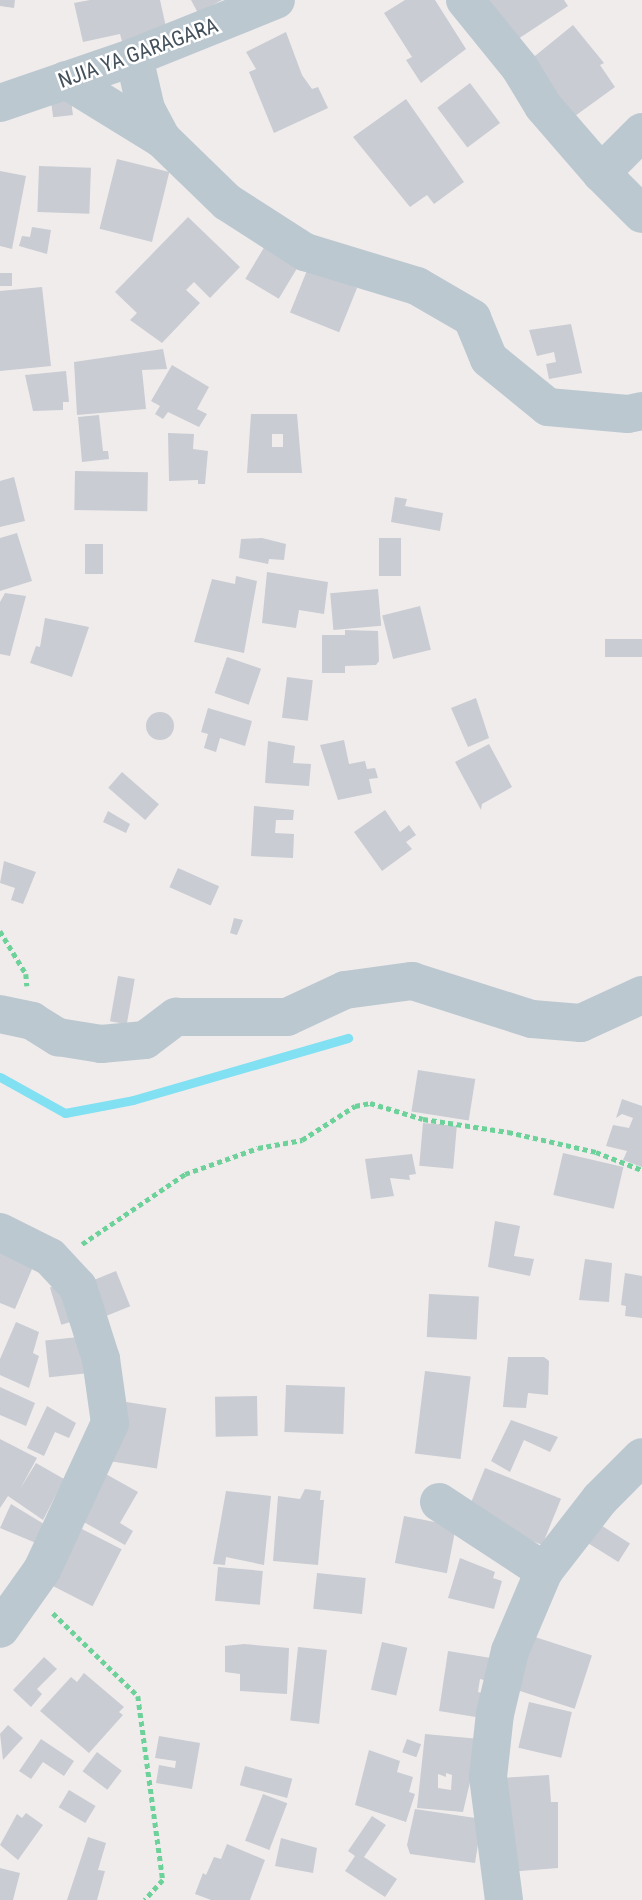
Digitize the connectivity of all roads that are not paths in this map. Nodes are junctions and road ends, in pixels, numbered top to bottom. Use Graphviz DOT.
graph roads {
  1 [pos="276,0"];
  2 [pos="465,0"];
  3 [pos="134,57"];
  4 [pos="66,80"];
  5 [pos="0,103"];
  6 [pos="642,132"];
  7 [pos="162,139"];
  8 [pos="601,173"];
  9 [pos="642,214"];
  10 [pos="642,411"];
  11 [pos="642,995"];
  12 [pos="16,1017"];
  13 [pos="0,1232"];
  14 [pos="642,1457"];
  15 [pos="439,1502"];
  16 [pos="544,1571"];
  17 [pos="0,1629"];
  18 [pos="503,1900"];
  1 -- 3 [label="street, NJIA YA GARAGARA"];
  2 -- 8 [label="street"];
  3 -- 4 [label="street, NJIA YA GARAGARA"];
  3 -- 7 [label="street"];
  4 -- 5 [label="street, NJIA YA GARAGARA"];
  4 -- 7 [label="street"];
  6 -- 8 [label="street"];
  7 -- 10 [label="street"];
  8 -- 9 [label="street"];
  11 -- 12 [label="street"];
  13 -- 17 [label="street"];
  14 -- 16 [label="street"];
  15 -- 16 [label="street"];
  16 -- 18 [label="street"];
}
